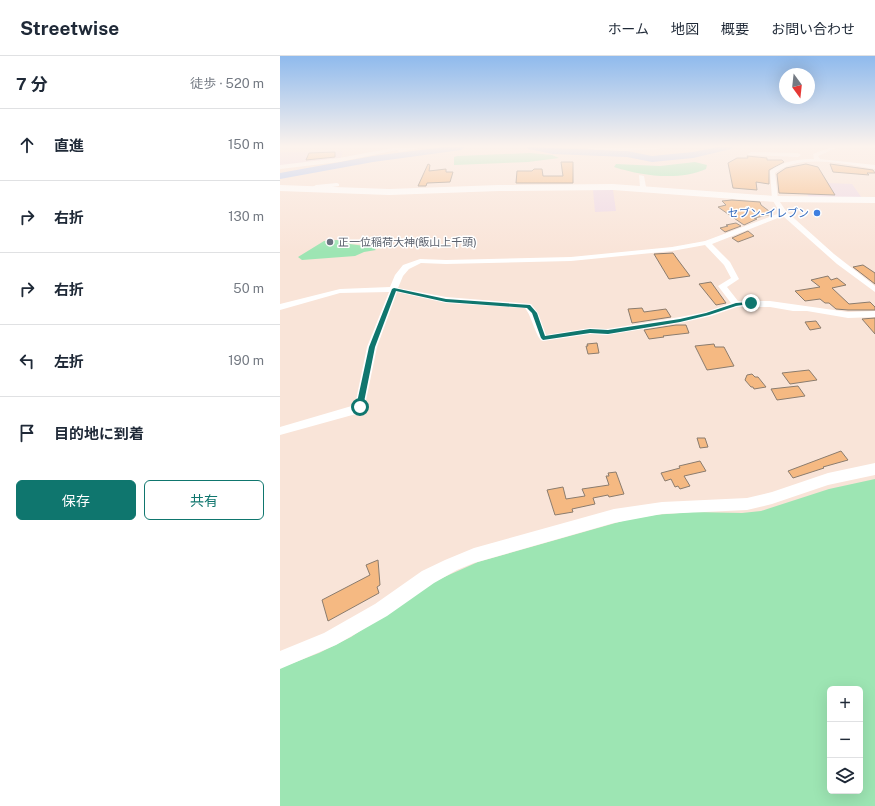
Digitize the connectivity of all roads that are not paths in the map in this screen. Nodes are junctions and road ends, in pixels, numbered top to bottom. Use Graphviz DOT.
graph roads {
  1 [pos="642,182"];
  2 [pos="774,182"];
  3 [pos="335,185"];
  4 [pos="280,188"];
  5 [pos="312,189"];
  6 [pos="641,189"];
  7 [pos="775,199"];
  8 [pos="875,200"];
  9 [pos="784,213"];
  10 [pos="707,243"];
  11 [pos="394,289"];
  12 [pos="875,290"];
  13 [pos="736,304"];
  14 [pos="280,307"];
  15 [pos="875,314"];
  16 [pos="280,431"];
  17 [pos="875,470"];
  18 [pos="280,660"];
  1 -- 6 [label="street"];
  2 -- 7 [label="street"];
  3 -- 5 [label="street"];
  4 -- 5 [label="main road"];
  5 -- 6 [label="main road"];
  6 -- 7 [label="main road"];
  7 -- 8 [label="main road"];
  7 -- 9 [label="street"];
  9 -- 10 [label="street"];
  9 -- 12 [label="street"];
  10 -- 11 [label="street"];
  10 -- 13 [label="street"];
  11 -- 13 [label="street"];
  11 -- 14 [label="street"];
  11 -- 16 [label="street"];
  13 -- 15 [label="street"];
  17 -- 18 [label="street"];
}
